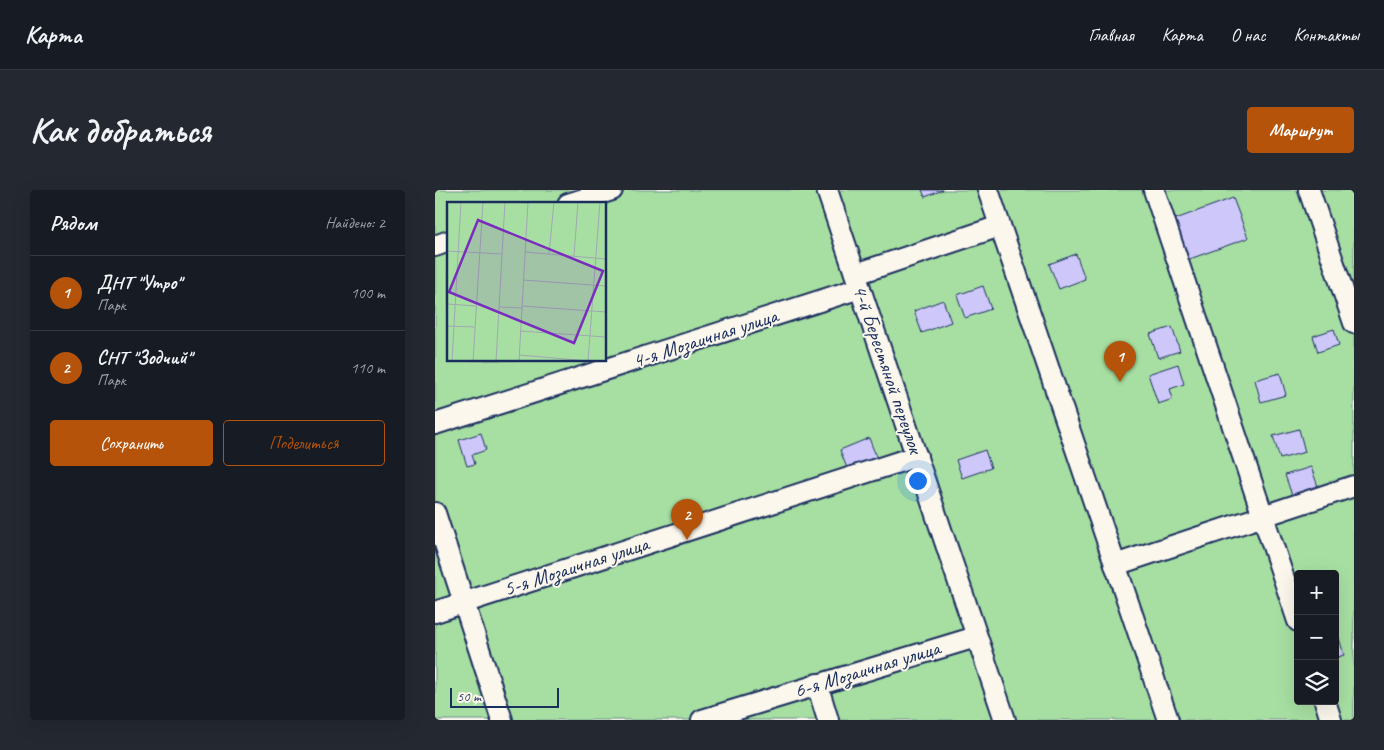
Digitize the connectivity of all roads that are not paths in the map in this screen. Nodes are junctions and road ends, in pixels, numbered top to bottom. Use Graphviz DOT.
graph roads {
  1 [pos="612,190"];
  2 [pos="827,190"];
  3 [pos="988,190"];
  4 [pos="1154,190"];
  5 [pos="1309,190"];
  6 [pos="574,202"];
  7 [pos="1000,226"];
  8 [pos="447,242"];
  9 [pos="435,246"];
  10 [pos="858,281"];
  11 [pos="1354,323"];
  12 [pos="435,424"];
  13 [pos="917,456"];
  14 [pos="1354,486"];
  15 [pos="435,514"];
  16 [pos="1263,516"];
  17 [pos="1115,565"];
  18 [pos="464,603"];
  19 [pos="435,612"];
  20 [pos="1296,615"];
  21 [pos="976,637"];
  22 [pos="817,684"];
  23 [pos="1326,705"];
  24 [pos="502,720"];
  25 [pos="702,720"];
  26 [pos="829,720"];
  27 [pos="1005,720"];
  28 [pos="1167,720"];
  29 [pos="1331,720"];
  1 -- 6 [label="lane"];
  2 -- 10 [label="lane, 4-й Берестяной переулок"];
  3 -- 7 [label="lane"];
  4 -- 16 [label="lane"];
  5 -- 11 [label="lane"];
  7 -- 10 [label="lane, 4-я Мозаичная улица"];
  7 -- 17 [label="lane"];
  8 -- 9 [label="lane"];
  10 -- 12 [label="lane, 4-я Мозаичная улица"];
  10 -- 13 [label="lane, 4-й Берестяной переулок"];
  13 -- 18 [label="lane, 5-я Мозаичная улица"];
  13 -- 21 [label="lane, 4-й Берестяной переулок"];
  14 -- 16 [label="lane"];
  15 -- 18 [label="lane"];
  16 -- 17 [label="lane"];
  16 -- 20 [label="lane"];
  17 -- 28 [label="lane"];
  18 -- 19 [label="lane, 5-я Мозаичная улица"];
  18 -- 24 [label="lane"];
  21 -- 22 [label="lane, 6-я Мозаичная улица"];
  21 -- 27 [label="lane, 4-й Берестяной переулок"];
  22 -- 25 [label="lane, 6-я Мозаичная улица"];
  22 -- 26 [label="lane"];
  23 -- 29 [label="lane"];
}
